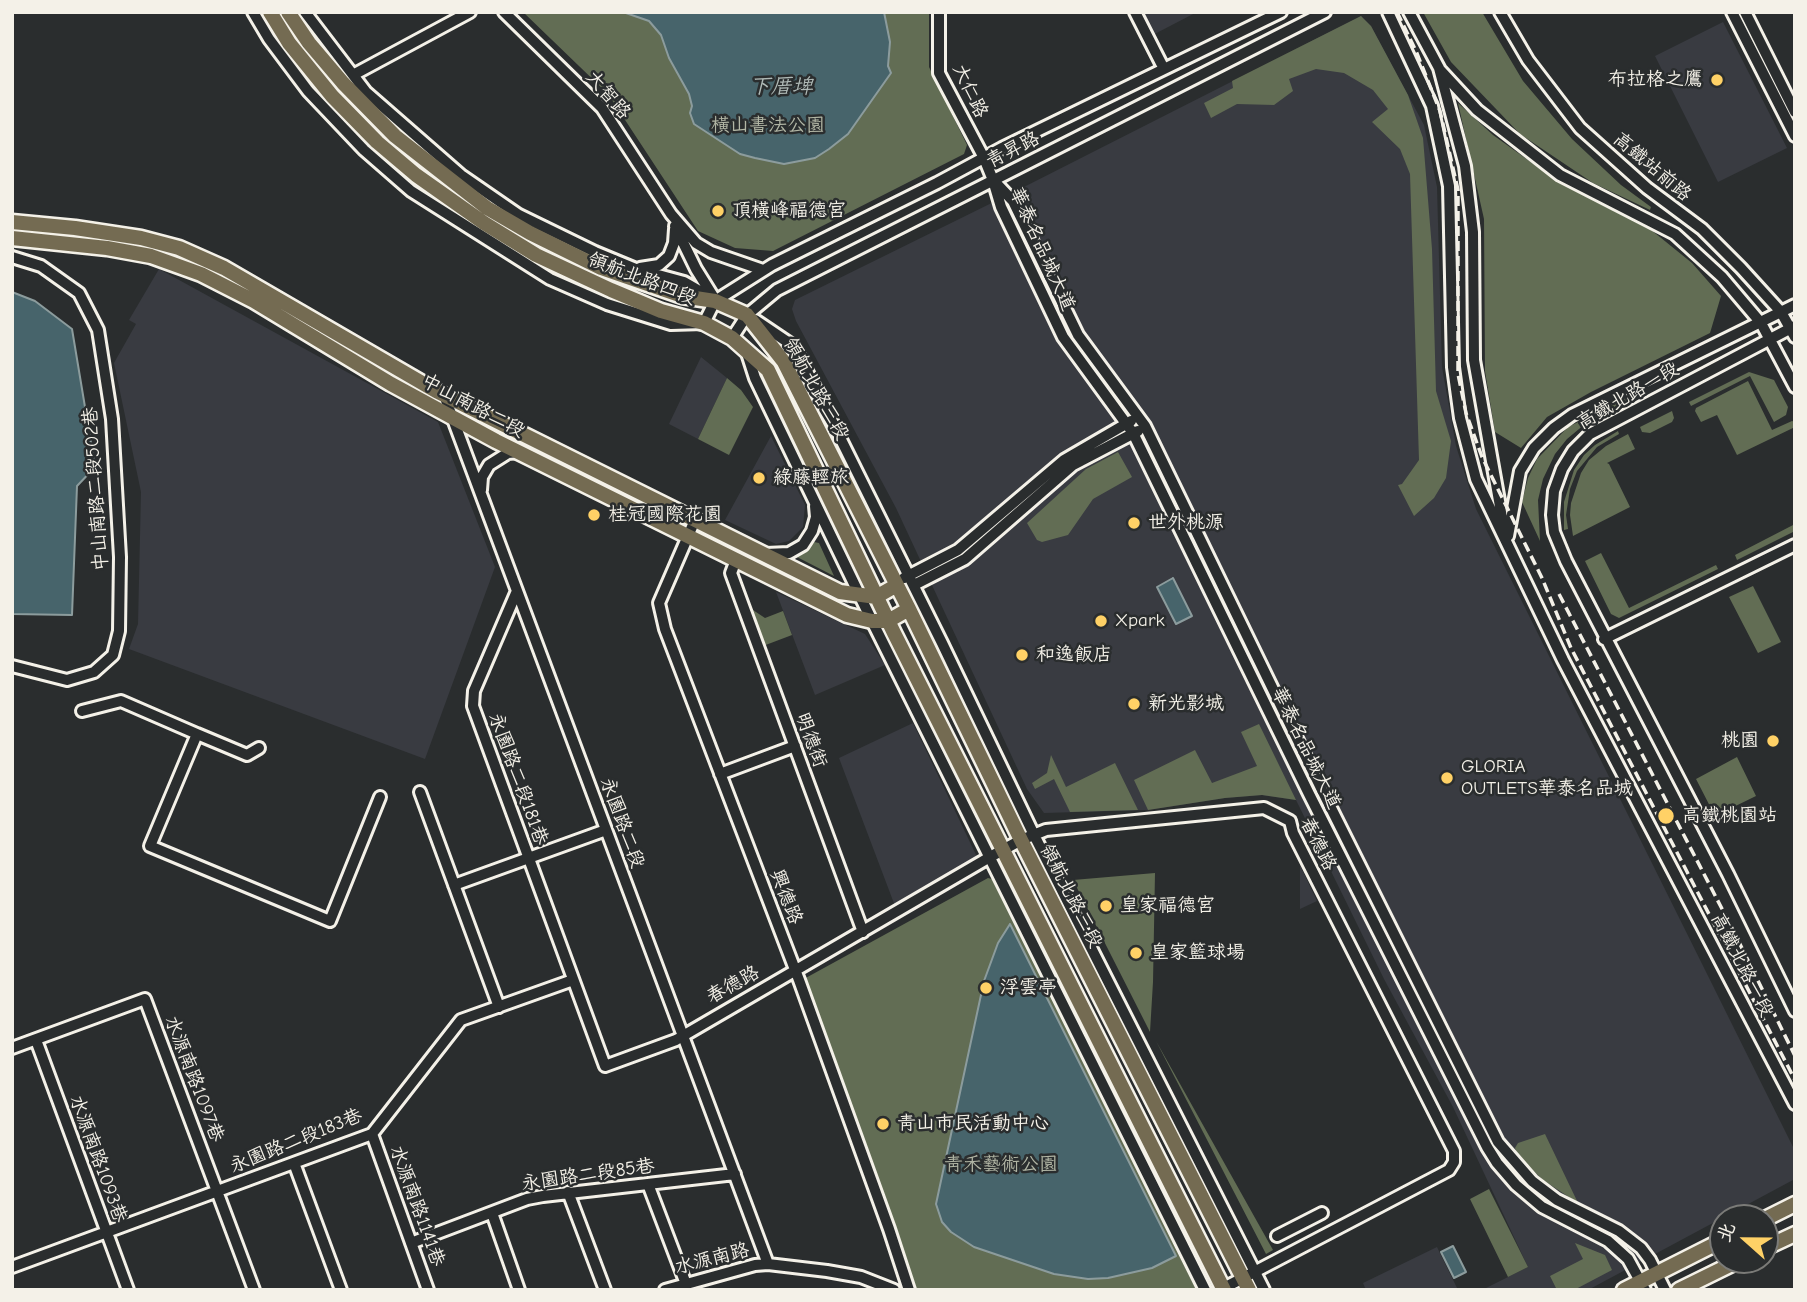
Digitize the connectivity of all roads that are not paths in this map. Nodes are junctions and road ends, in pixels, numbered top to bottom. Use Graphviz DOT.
graph roads {
  1 [pos="253,12"];
  2 [pos="270,12"];
  3 [pos="288,12"];
  4 [pos="305,12"];
  5 [pos="470,12"];
  6 [pos="504,12"];
  7 [pos="939,12"];
  8 [pos="1135,12"];
  9 [pos="1280,12"];
  10 [pos="1325,12"];
  11 [pos="1388,12"];
  12 [pos="1409,12"];
  13 [pos="1500,12"];
  14 [pos="1741,14"];
  15 [pos="1438,68"];
  16 [pos="1164,69"];
  17 [pos="353,75"];
  18 [pos="1795,112"];
  19 [pos="1795,136"];
  20 [pos="984,158"];
  21 [pos="993,180"];
  22 [pos="671,214"];
  23 [pos="12,222"];
  24 [pos="676,226"];
  25 [pos="12,238"];
  26 [pos="12,257"];
  27 [pos="636,269"];
  28 [pos="763,270"];
  29 [pos="715,300"];
  30 [pos="1795,305"];
  31 [pos="1781,312"];
  32 [pos="747,315"];
  33 [pos="704,323"];
  34 [pos="1760,323"];
  35 [pos="1793,331"];
  36 [pos="732,338"];
  37 [pos="1770,339"];
  38 [pos="746,350"];
  39 [pos="1795,387"];
  40 [pos="444,395"];
  41 [pos="452,417"];
  42 [pos="1142,421"];
  43 [pos="1127,423"];
  44 [pos="1133,433"];
  45 [pos="519,452"];
  46 [pos="480,493"];
  47 [pos="815,503"];
  48 [pos="695,520"];
  49 [pos="688,536"];
  50 [pos="1507,542"];
  51 [pos="1795,545"];
  52 [pos="761,553"];
  53 [pos="736,560"];
  54 [pos="908,574"];
  55 [pos="897,585"];
  56 [pos="914,585"];
  57 [pos="517,591"];
  58 [pos="860,595"];
  59 [pos="876,597"];
  60 [pos="909,609"];
  61 [pos="872,621"];
  62 [pos="888,621"];
  63 [pos="1604,639"];
  64 [pos="12,666"];
  65 [pos="82,711"];
  66 [pos="197,734"];
  67 [pos="795,746"];
  68 [pos="260,748"];
  69 [pos="720,774"];
  70 [pos="420,792"];
  71 [pos="380,797"];
  72 [pos="606,830"];
  73 [pos="1028,837"];
  74 [pos="996,853"];
  75 [pos="529,858"];
  76 [pos="454,886"];
  77 [pos="863,932"];
  78 [pos="795,971"];
  79 [pos="573,980"];
  80 [pos="1793,1004"];
  81 [pos="499,1007"];
  82 [pos="682,1034"];
  83 [pos="36,1040"];
  84 [pos="12,1048"];
  85 [pos="1795,1104"];
  86 [pos="372,1134"];
  87 [pos="294,1163"];
  88 [pos="735,1174"];
  89 [pos="648,1184"];
  90 [pos="217,1191"];
  91 [pos="568,1192"];
  92 [pos="1795,1204"];
  93 [pos="1779,1212"];
  94 [pos="492,1213"];
  95 [pos="1322,1213"];
  96 [pos="107,1232"];
  97 [pos="1795,1234"];
  98 [pos="1277,1236"];
  99 [pos="1779,1241"];
  100 [pos="411,1243"];
  101 [pos="1709,1247"];
  102 [pos="768,1264"];
  103 [pos="12,1267"];
  104 [pos="1657,1273"];
  105 [pos="1712,1274"];
  106 [pos="1249,1280"];
  107 [pos="686,1284"];
  108 [pos="1643,1286"];
  109 [pos="1222,1289"];
  110 [pos="128,1290"];
  111 [pos="254,1290"];
  112 [pos="341,1290"];
  113 [pos="428,1290"];
  114 [pos="519,1290"];
  115 [pos="605,1290"];
  116 [pos="665,1290"];
  117 [pos="894,1290"];
  118 [pos="909,1290"];
  119 [pos="1205,1290"];
  120 [pos="1264,1290"];
  121 [pos="1624,1290"];
  122 [pos="1665,1290"];
  123 [pos="1679,1290"];
  1 -- 33 [label="street, 領航北路四段"];
  2 -- 33 [label="main road, 領航北路四段"];
  3 -- 29 [label="main road, 領航北路四段"];
  4 -- 17 [label="street, 領航北路四段"];
  5 -- 17 [label="street"];
  6 -- 22 [label="street, 大智路"];
  7 -- 20 [label="street, 大仁路"];
  8 -- 16 [label="street"];
  9 -- 16 [label="street, 青昇路"];
  10 -- 21 [label="street, 青昇路"];
  11 -- 50 [label="street, 高鐵北路一段"];
  12 -- 15 [label="street, 高鐵北路一段"];
  13 -- 31 [label="street, 高鐵站前路"];
  14 -- 18 [label="street"];
  14 -- 19 [label="street"];
  15 -- 34 [label="street, 高鐵站前路"];
  15 -- 50 [label="street, 高鐵北路一段"];
  16 -- 20 [label="street, 青昇路"];
  17 -- 27 [label="street, 領航北路四段"];
  20 -- 21 [label="street, 大仁路"];
  20 -- 28 [label="street, 青昇路"];
  21 -- 32 [label="street, 青昇路"];
  21 -- 42 [label="street, 華泰名品城大道"];
  21 -- 43 [label="street, 華泰名品城大道"];
  22 -- 24 [label="street, 大智路"];
  22 -- 28 [label="street, 大智路"];
  23 -- 40 [label="main road, 中山南路二段"];
  24 -- 27 [label="street"];
  24 -- 29 [label="street, 大智路"];
  25 -- 41 [label="main road, 中山南路二段"];
  26 -- 64 [label="street, 中山南路二段502巷"];
  27 -- 29 [label="street, 領航北路四段"];
  28 -- 29 [label="street, 青昇路"];
  29 -- 32 [label="main road, 領航北路四段"];
  29 -- 33 [label="street"];
  30 -- 31 [label="street, 高鐵北路一段"];
  31 -- 34 [label="street, 高鐵北路一段"];
  31 -- 35 [label="street, 高鐵站前路"];
  32 -- 36 [label="street, 青昇路"];
  32 -- 54 [label="street, 領航北路三段"];
  32 -- 55 [label="main road, 領航北路三段"];
  33 -- 36 [label="main road, 領航北路三段"];
  34 -- 37 [label="street"];
  34 -- 50 [label="street, 高鐵北路一段"];
  35 -- 37 [label="street, 高鐵北路一段"];
  36 -- 38 [label="main road, 領航北路三段"];
  37 -- 39 [label="street"];
  37 -- 63 [label="street, 高鐵北路一段"];
  38 -- 47 [label="street, 領航北路三段"];
  38 -- 59 [label="main road, 領航北路三段"];
  40 -- 41 [label="street, 永園路二段"];
  40 -- 48 [label="main road, 中山南路二段"];
  41 -- 45 [label="main road, 中山南路二段"];
  41 -- 46 [label="street, 永園路二段"];
  42 -- 43 [label="street"];
  42 -- 44 [label="street"];
  42 -- 104 [label="street, 華泰名品城大道"];
  43 -- 44 [label="street, 華泰名品城大道"];
  43 -- 54 [label="street"];
  44 -- 56 [label="street"];
  44 -- 108 [label="street, 華泰名品城大道"];
  45 -- 46 [label="street"];
  45 -- 49 [label="main road, 中山南路二段"];
  46 -- 57 [label="street, 永園路二段"];
  47 -- 52 [label="street"];
  47 -- 58 [label="street, 領航北路三段"];
  48 -- 49 [label="street, 興德路"];
  48 -- 52 [label="main road, 中山南路二段"];
  49 -- 53 [label="main road, 中山南路二段"];
  49 -- 69 [label="street, 興德路"];
  50 -- 85 [label="street, 高鐵北路一段"];
  51 -- 63 [label="street"];
  52 -- 58 [label="main road, 中山南路二段"];
  53 -- 61 [label="main road, 中山南路二段"];
  53 -- 67 [label="street, 明德街"];
  54 -- 55 [label="street"];
  54 -- 56 [label="street, 領航北路三段"];
  55 -- 59 [label="main road"];
  55 -- 60 [label="main road, 領航北路三段"];
  56 -- 60 [label="street"];
  56 -- 73 [label="street, 領航北路三段"];
  57 -- 72 [label="street, 永園路二段"];
  57 -- 75 [label="street, 永園路二段181巷"];
  58 -- 59 [label="main road, 中山南路二段"];
  58 -- 61 [label="street, 領航北路三段"];
  59 -- 62 [label="main road, 領航北路三段"];
  60 -- 62 [label="main road, 中山南路二段"];
  60 -- 73 [label="main road, 領航北路三段"];
  61 -- 62 [label="main road, 中山南路二段"];
  61 -- 74 [label="street, 領航北路三段"];
  62 -- 74 [label="main road, 領航北路三段"];
  63 -- 80 [label="street, 高鐵北路一段"];
  65 -- 66 [label="street"];
  66 -- 68 [label="street"];
  66 -- 71 [label="street"];
  67 -- 69 [label="street"];
  67 -- 77 [label="street, 明德街"];
  69 -- 78 [label="street, 興德路"];
  70 -- 76 [label="street"];
  72 -- 75 [label="street"];
  72 -- 82 [label="street, 永園路二段"];
  73 -- 74 [label="street, 春德路"];
  73 -- 106 [label="main road, 領航北路三段"];
  73 -- 106 [label="street, 春德路"];
  74 -- 77 [label="street, 春德路"];
  74 -- 109 [label="main road, 領航北路三段"];
  74 -- 119 [label="street, 領航北路三段"];
  75 -- 76 [label="street"];
  75 -- 79 [label="street, 永園路二段181巷"];
  76 -- 81 [label="street"];
  77 -- 78 [label="street, 春德路"];
  78 -- 82 [label="street, 春德路"];
  78 -- 118 [label="street, 興德路"];
  79 -- 81 [label="street, 永園路二段183巷"];
  79 -- 82 [label="street"];
  81 -- 86 [label="street, 永園路二段183巷"];
  82 -- 88 [label="street, 永園路二段"];
  83 -- 84 [label="street"];
  83 -- 90 [label="street, 水源南路1097巷"];
  83 -- 96 [label="street, 水源南路1093巷"];
  86 -- 87 [label="street, 永園路二段183巷"];
  86 -- 100 [label="street, 水源南路1141巷"];
  87 -- 90 [label="street, 永園路二段183巷"];
  87 -- 112 [label="street"];
  88 -- 89 [label="street, 永園路二段85巷"];
  88 -- 102 [label="street, 永園路二段"];
  89 -- 91 [label="street, 永園路二段85巷"];
  89 -- 107 [label="street"];
  90 -- 96 [label="street, 永園路二段183巷"];
  90 -- 111 [label="street, 水源南路1097巷"];
  91 -- 94 [label="street, 永園路二段85巷"];
  91 -- 115 [label="street"];
  92 -- 93 [label="main road"];
  94 -- 100 [label="street, 永園路二段85巷"];
  94 -- 114 [label="street"];
  95 -- 98 [label="street"];
  96 -- 103 [label="street, 永園路二段183巷"];
  96 -- 110 [label="street, 水源南路1093巷"];
  97 -- 99 [label="main road"];
  100 -- 113 [label="street, 水源南路1141巷"];
  101 -- 104 [label="main road"];
  102 -- 107 [label="street, 水源南路"];
  102 -- 117 [label="street"];
  104 -- 108 [label="main road"];
  104 -- 122 [label="street, 華泰名品城大道"];
  105 -- 123 [label="main road"];
  106 -- 109 [label="street, 春德路"];
  106 -- 120 [label="street, 領航北路三段"];
  107 -- 116 [label="street, 水源南路"];
  108 -- 121 [label="main road"];
}
